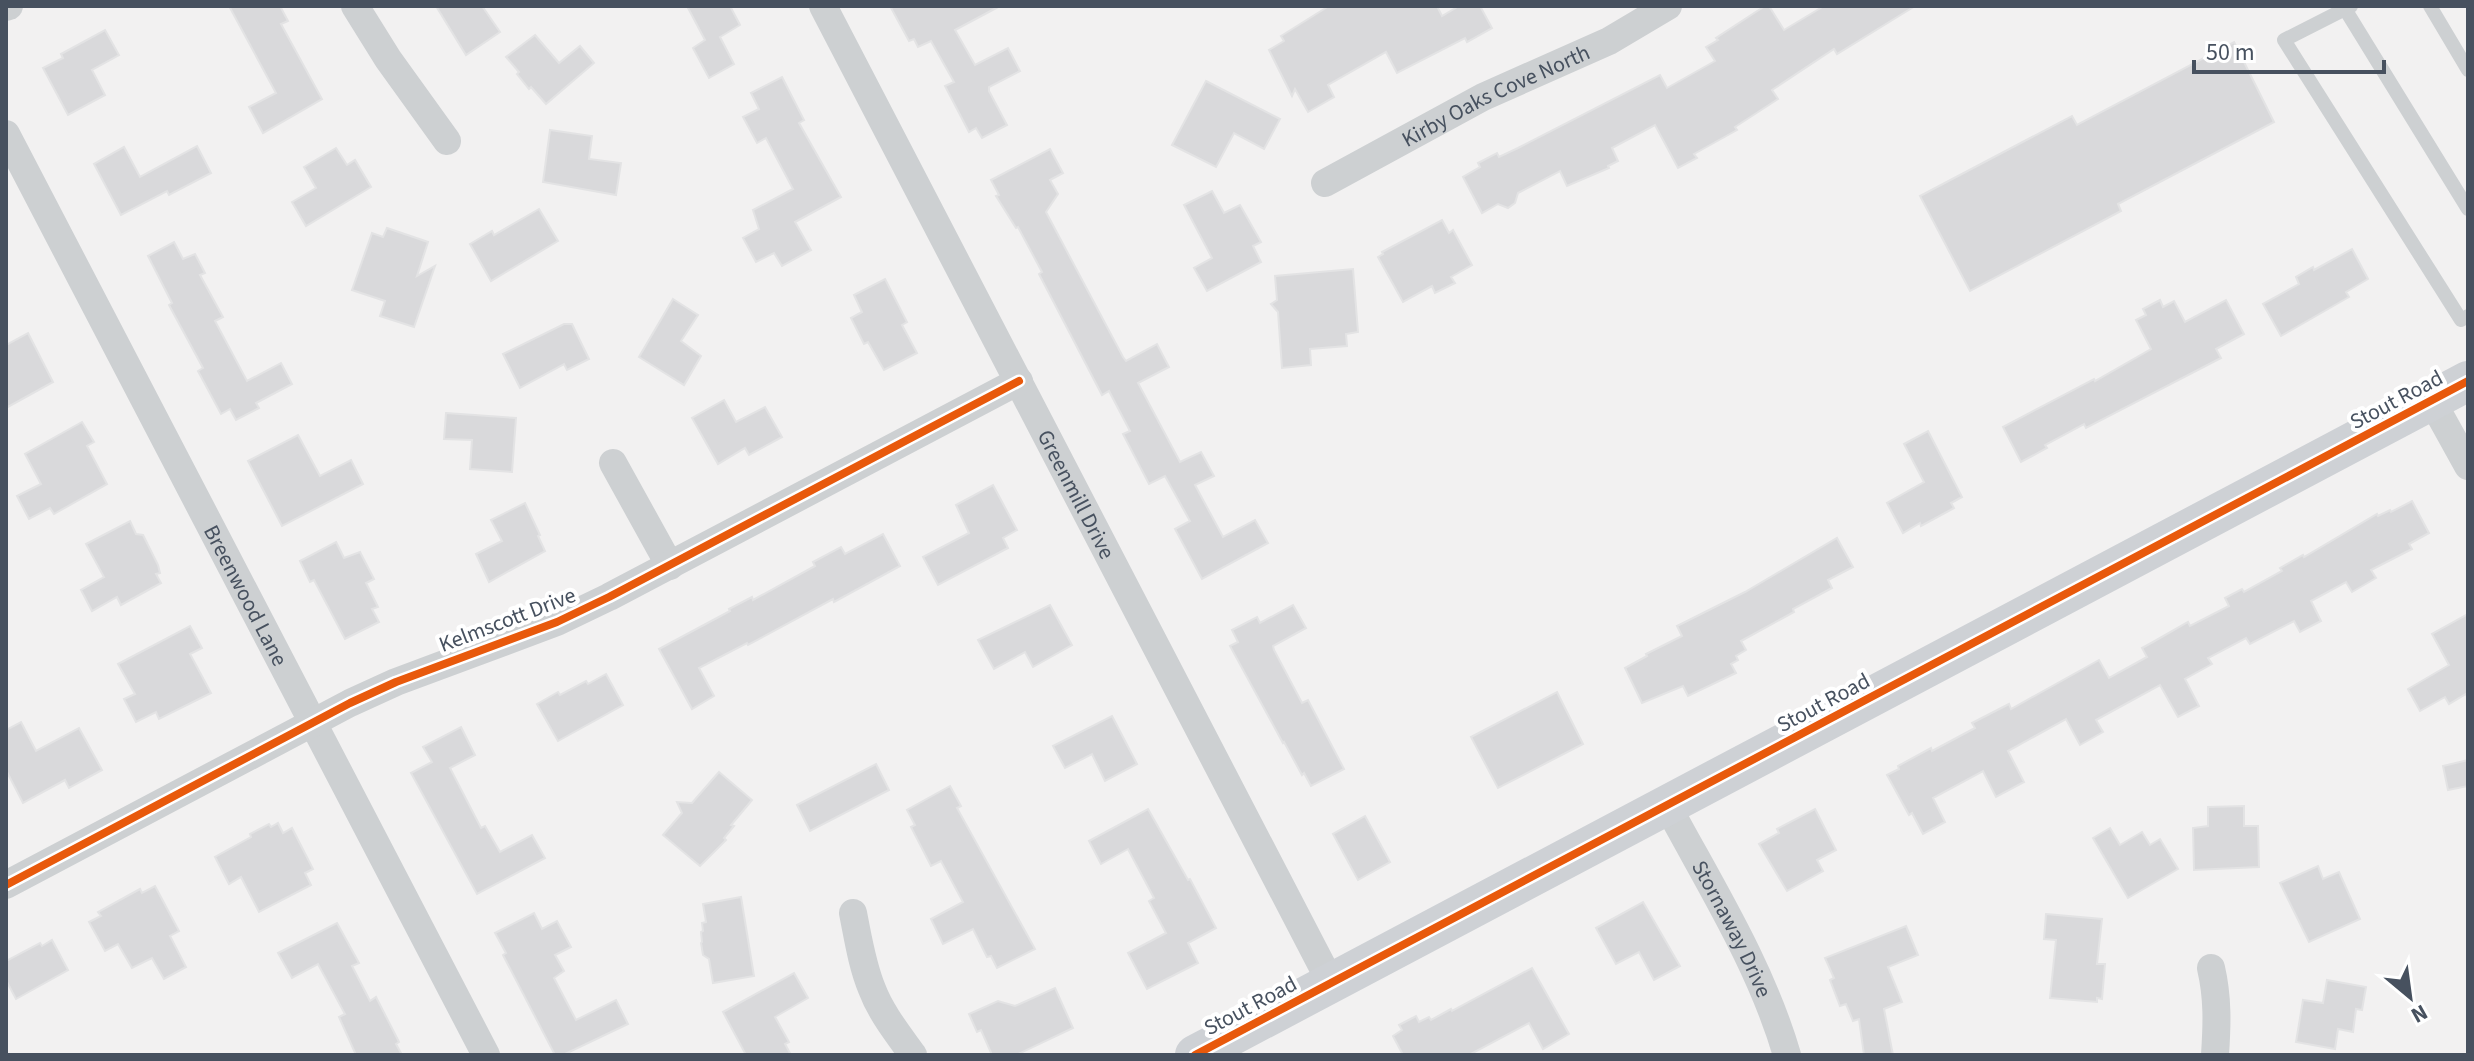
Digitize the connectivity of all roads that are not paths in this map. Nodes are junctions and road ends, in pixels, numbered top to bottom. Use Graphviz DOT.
graph roads {
  1 [pos="355,6"];
  2 [pos="823,6"];
  3 [pos="1668,6"];
  4 [pos="2430,6"];
  5 [pos="2348,8"];
  6 [pos="2468,70"];
  7 [pos="6,134"];
  8 [pos="447,141"];
  9 [pos="1325,183"];
  10 [pos="2468,209"];
  11 [pos="2468,316"];
  12 [pos="1019,381"];
  13 [pos="2468,381"];
  14 [pos="2432,401"];
  15 [pos="613,463"];
  16 [pos="2468,466"];
  17 [pos="670,566"];
  18 [pos="314,721"];
  19 [pos="1667,805"];
  20 [pos="6,885"];
  21 [pos="853,913"];
  22 [pos="2211,968"];
  23 [pos="1331,983"];
  24 [pos="486,1055"];
  25 [pos="913,1055"];
  26 [pos="1195,1055"];
  27 [pos="1787,1055"];
  28 [pos="2215,1055"];
  1 -- 8 [label="street"];
  2 -- 12 [label="street, Greenmill Drive"];
  3 -- 9 [label="street, Kirby Oaks Cove North"];
  4 -- 6 [label="lane"];
  5 -- 10 [label="lane"];
  5 -- 11 [label="lane"];
  7 -- 18 [label="street, Breenwood Lane"];
  12 -- 17 [label="street, Kelmscott Drive"];
  12 -- 23 [label="street, Greenmill Drive"];
  13 -- 14 [label="street, Stout Road"];
  14 -- 16 [label="street"];
  14 -- 19 [label="street, Stout Road"];
  15 -- 17 [label="street"];
  17 -- 18 [label="street, Kelmscott Drive"];
  18 -- 20 [label="street, Kelmscott Drive"];
  18 -- 24 [label="street, Breenwood Lane"];
  19 -- 23 [label="street, Stout Road"];
  19 -- 27 [label="street, Stornaway Drive"];
  21 -- 25 [label="street"];
  22 -- 28 [label="street"];
  23 -- 26 [label="street, Stout Road"];
}
